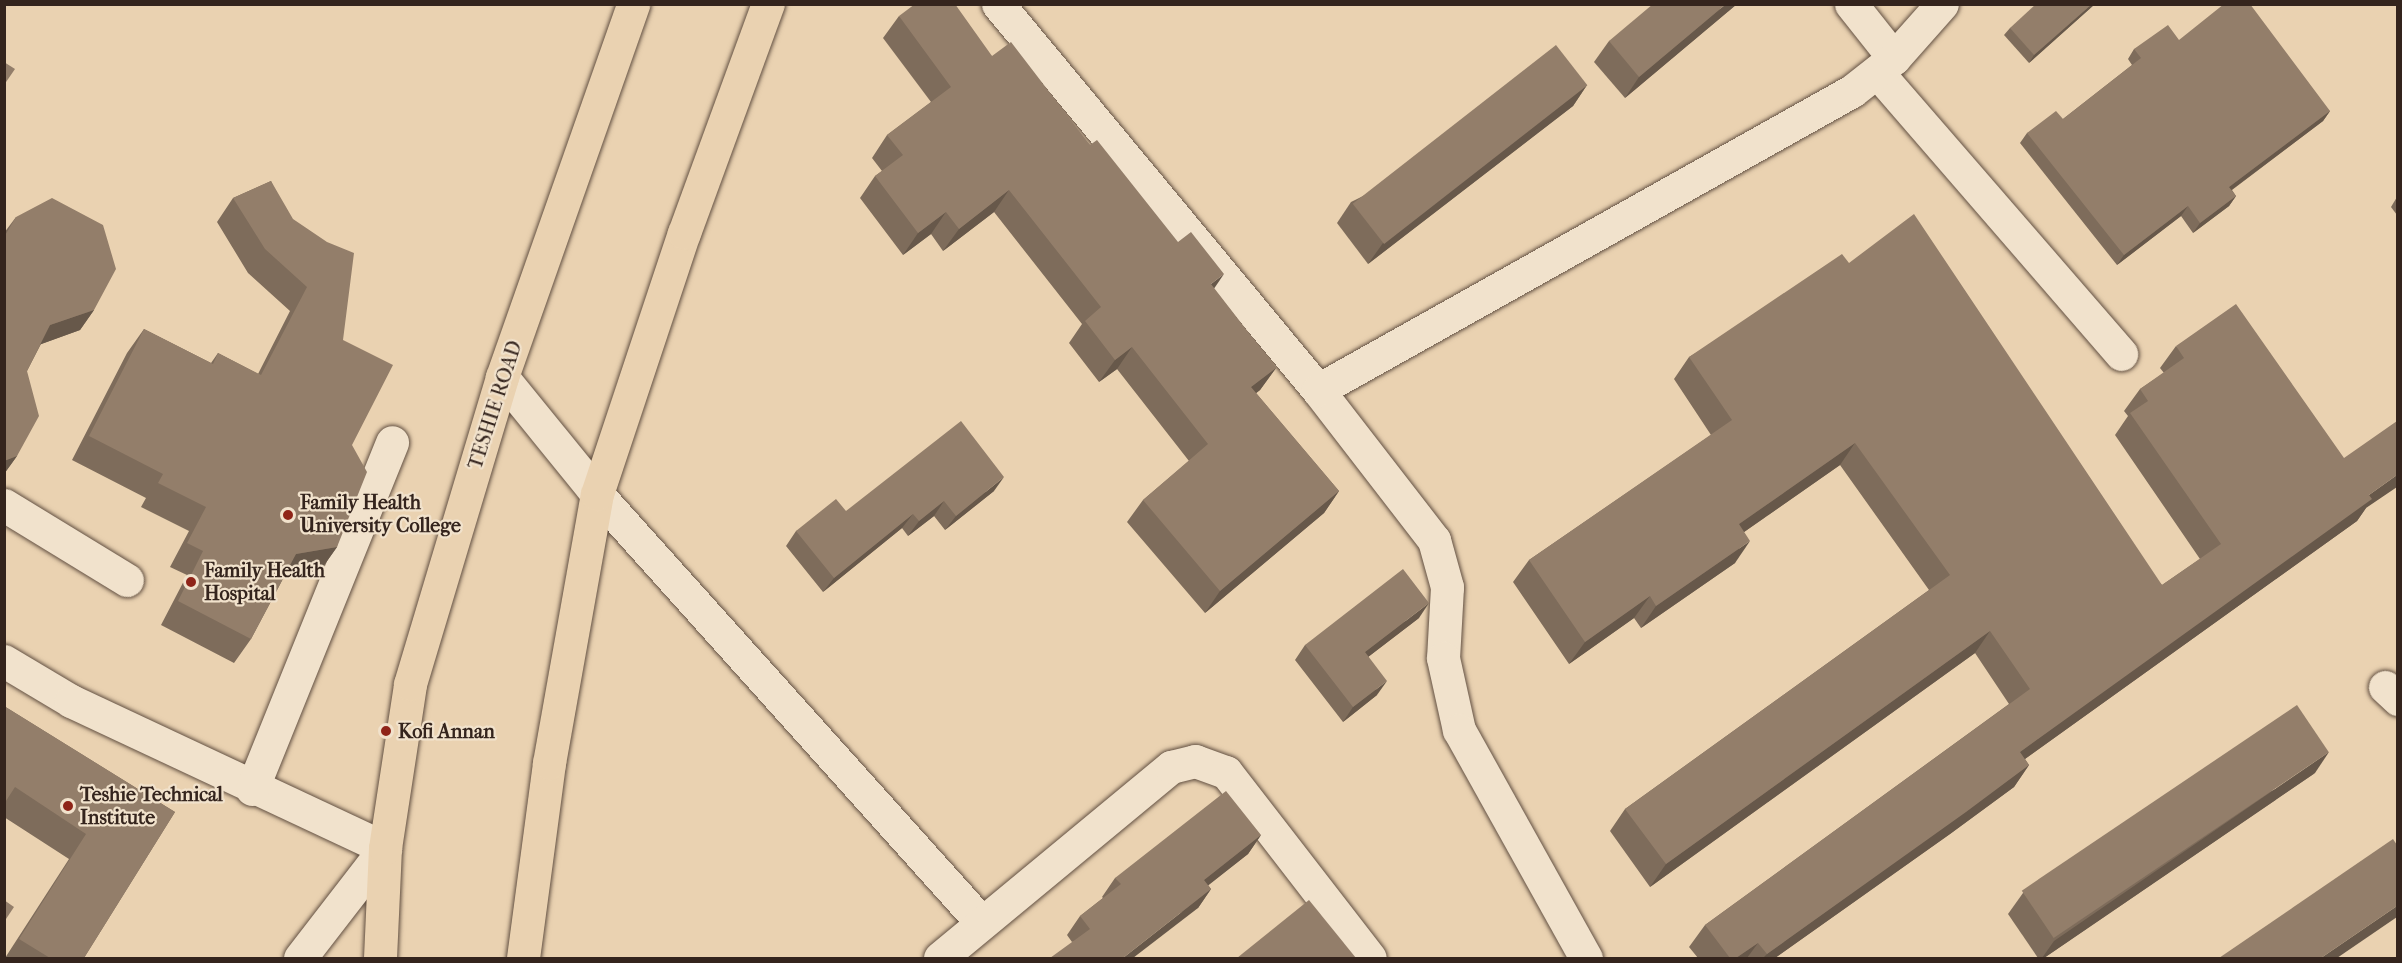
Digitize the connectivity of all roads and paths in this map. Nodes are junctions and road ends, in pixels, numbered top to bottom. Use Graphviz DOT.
graph roads {
  1 [pos="633,4"];
  2 [pos="768,4"];
  3 [pos="998,4"];
  4 [pos="1851,4"];
  5 [pos="1942,4"];
  6 [pos="1886,65"];
  7 [pos="2121,354"];
  8 [pos="502,377"];
  9 [pos="1318,390"];
  10 [pos="392,442"];
  11 [pos="597,494"];
  12 [pos="4,505"];
  13 [pos="127,580"];
  14 [pos="4,661"];
  15 [pos="252,789"];
  16 [pos="385,848"];
  17 [pos="982,923"];
  18 [pos="300,958"];
  19 [pos="380,958"];
  20 [pos="523,958"];
  21 [pos="940,958"];
  22 [pos="1370,958"];
  23 [pos="1586,958"];
  1 -- 8 [label="main road, TESHIE ROAD"];
  2 -- 11 [label="main road"];
  3 -- 9 [label="lane"];
  4 -- 6 [label="lane"];
  5 -- 6 [label="lane"];
  6 -- 7 [label="lane"];
  6 -- 9 [label="lane"];
  8 -- 11 [label="lane"];
  8 -- 16 [label="main road, TESHIE ROAD"];
  9 -- 23 [label="lane"];
  10 -- 15 [label="lane"];
  11 -- 17 [label="lane"];
  11 -- 20 [label="main road"];
  12 -- 13 [label="lane"];
  14 -- 15 [label="lane"];
  15 -- 16 [label="lane"];
  16 -- 18 [label="lane"];
  16 -- 19 [label="main road, TESHIE ROAD"];
  17 -- 21 [label="lane"];
  17 -- 22 [label="lane"];
}
